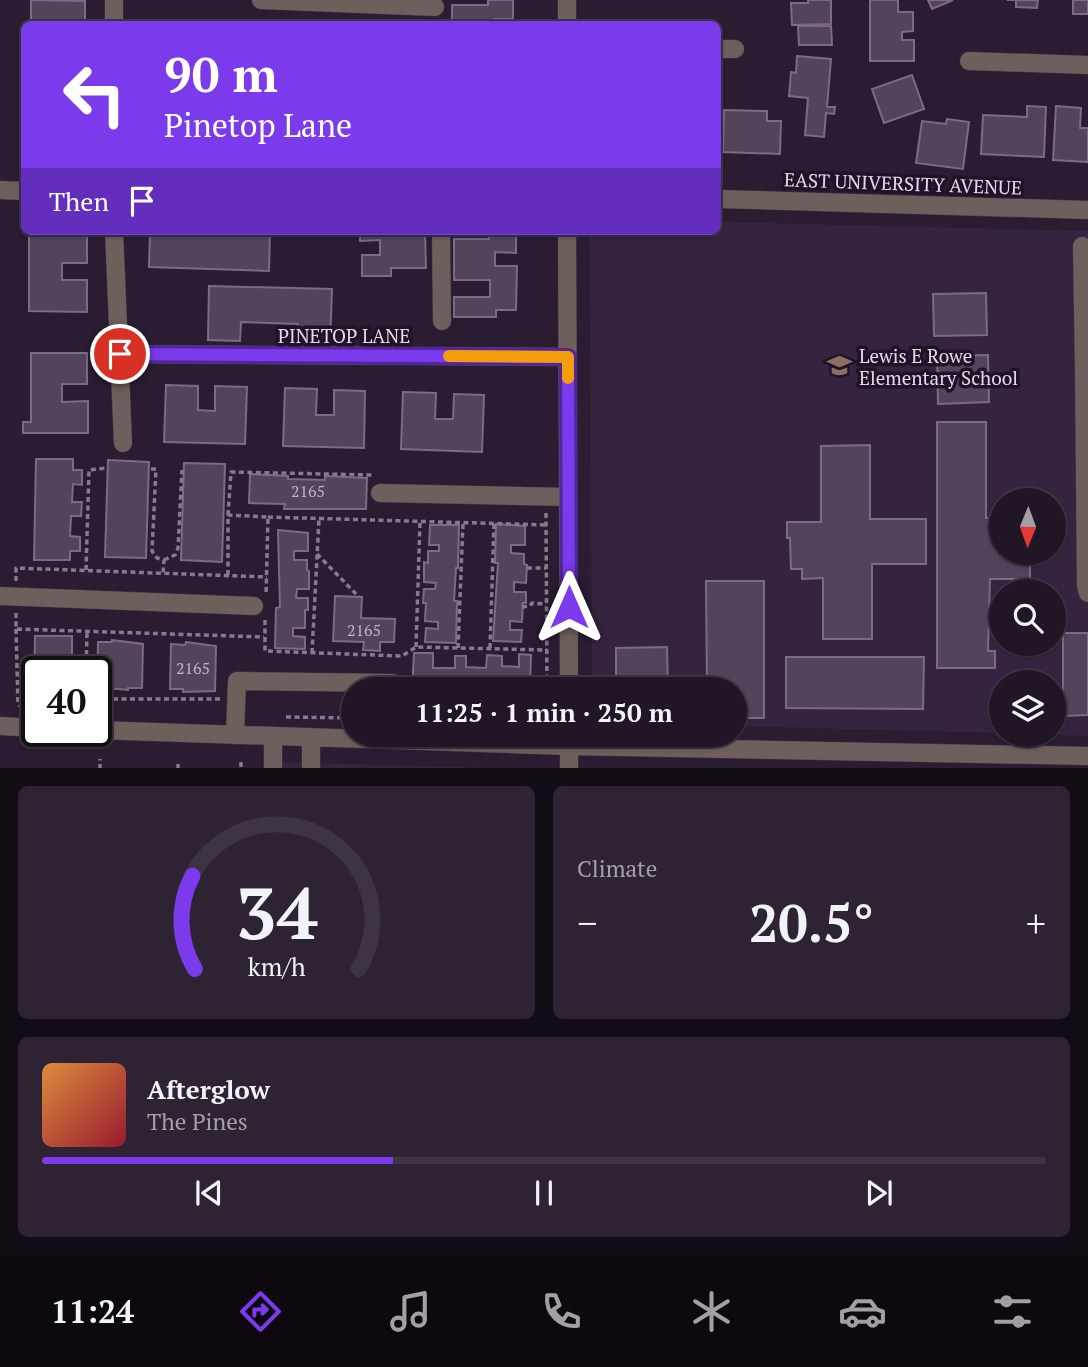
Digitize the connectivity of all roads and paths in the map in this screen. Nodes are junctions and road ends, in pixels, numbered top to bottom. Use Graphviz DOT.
graph roads {
  1 [pos="114,0"];
  2 [pos="261,0"];
  3 [pos="567,0"];
  4 [pos="435,11"];
  5 [pos="114,21"];
  6 [pos="567,21"];
  7 [pos="969,61"];
  8 [pos="1088,65"];
  9 [pos="0,190"];
  10 [pos="21,191"];
  11 [pos="721,199"];
  12 [pos="1088,210"];
  13 [pos="114,235"];
  14 [pos="441,235"];
  15 [pos="567,235"];
  16 [pos="1082,246"];
  17 [pos="442,321"];
  18 [pos="120,354"];
  19 [pos="568,357"];
  20 [pos="1086,369"];
  21 [pos="123,443"];
  22 [pos="106,468"];
  23 [pos="151,469"];
  24 [pos="182,470"];
  25 [pos="380,493"];
  26 [pos="546,497"];
  27 [pos="568,497"];
  28 [pos="228,515"];
  29 [pos="268,517"];
  30 [pos="319,519"];
  31 [pos="420,522"];
  32 [pos="463,523"];
  33 [pos="495,523"];
  34 [pos="546,525"];
  35 [pos="317,554"];
  36 [pos="164,560"];
  37 [pos="527,568"];
  38 [pos="546,568"];
  39 [pos="86,570"];
  40 [pos="163,573"];
  41 [pos="228,576"];
  42 [pos="1088,593"];
  43 [pos="0,596"];
  44 [pos="359,597"];
  45 [pos="546,604"];
  46 [pos="262,607"];
  47 [pos="522,607"];
  48 [pos="16,629"];
  49 [pos="87,632"];
  50 [pos="416,647"];
  51 [pos="458,648"];
  52 [pos="490,648"];
  53 [pos="547,650"];
  54 [pos="312,653"];
  55 [pos="86,656"];
  56 [pos="547,677"];
  57 [pos="569,677"];
  58 [pos="341,682"];
  59 [pos="112,699"];
  60 [pos="236,700"];
  61 [pos="21,706"];
  62 [pos="0,726"];
  63 [pos="21,727"];
  64 [pos="112,731"];
  65 [pos="235,735"];
  66 [pos="273,736"];
  67 [pos="312,737"];
  68 [pos="341,737"];
  69 [pos="569,747"];
  70 [pos="649,747"];
  71 [pos="1088,755"];
  72 [pos="100,759"];
  73 [pos="822,760"];
  74 [pos="178,761"];
  75 [pos="241,762"];
  76 [pos="100,768"];
  77 [pos="178,768"];
  78 [pos="241,768"];
  79 [pos="273,768"];
  80 [pos="311,768"];
  81 [pos="569,768"];
  1 -- 5 [label="street"];
  2 -- 4 [label="street"];
  3 -- 6 [label="street"];
  7 -- 8 [label="street"];
  9 -- 10 [label="street"];
  11 -- 12 [label="street, EAST UNIVERSITY AVENUE"];
  13 -- 18 [label="street"];
  14 -- 17 [label="street"];
  15 -- 19 [label="street"];
  16 -- 20 [label="street"];
  18 -- 19 [label="street, PINETOP LANE"];
  18 -- 21 [label="street"];
  19 -- 27 [label="street"];
  20 -- 42 [label="street"];
  22 -- 39 [label="path"];
  23 -- 36 [label="path"];
  24 -- 36 [label="path"];
  25 -- 26 [label="street"];
  25 -- 28 [label="path"];
  26 -- 27 [label="street"];
  26 -- 34 [label="path"];
  27 -- 57 [label="street"];
  28 -- 29 [label="path"];
  28 -- 41 [label="path"];
  29 -- 30 [label="path"];
  29 -- 46 [label="path"];
  30 -- 31 [label="path"];
  30 -- 35 [label="path"];
  31 -- 32 [label="path"];
  31 -- 50 [label="path"];
  32 -- 33 [label="path"];
  32 -- 51 [label="path"];
  33 -- 34 [label="path"];
  33 -- 52 [label="path"];
  34 -- 38 [label="path"];
  35 -- 44 [label="path"];
  35 -- 54 [label="path"];
  36 -- 40 [label="path"];
  37 -- 38 [label="path"];
  38 -- 45 [label="path"];
  43 -- 46 [label="street"];
  45 -- 47 [label="path"];
  45 -- 53 [label="path"];
  46 -- 54 [label="path"];
  48 -- 61 [label="path"];
  49 -- 55 [label="path"];
  50 -- 51 [label="path"];
  50 -- 54 [label="path"];
  51 -- 52 [label="path"];
  52 -- 53 [label="path"];
  53 -- 56 [label="path"];
  58 -- 60 [label="street"];
  59 -- 60 [label="path"];
  60 -- 65 [label="street"];
  62 -- 63 [label="street"];
  64 -- 65 [label="street"];
  65 -- 66 [label="street"];
  66 -- 67 [label="street"];
  66 -- 79 [label="street"];
  67 -- 68 [label="street"];
  67 -- 80 [label="street"];
  69 -- 81 [label="street"];
  70 -- 73 [label="street"];
  71 -- 73 [label="street"];
  72 -- 76 [label="path"];
  74 -- 77 [label="path"];
  75 -- 78 [label="path"];
}
